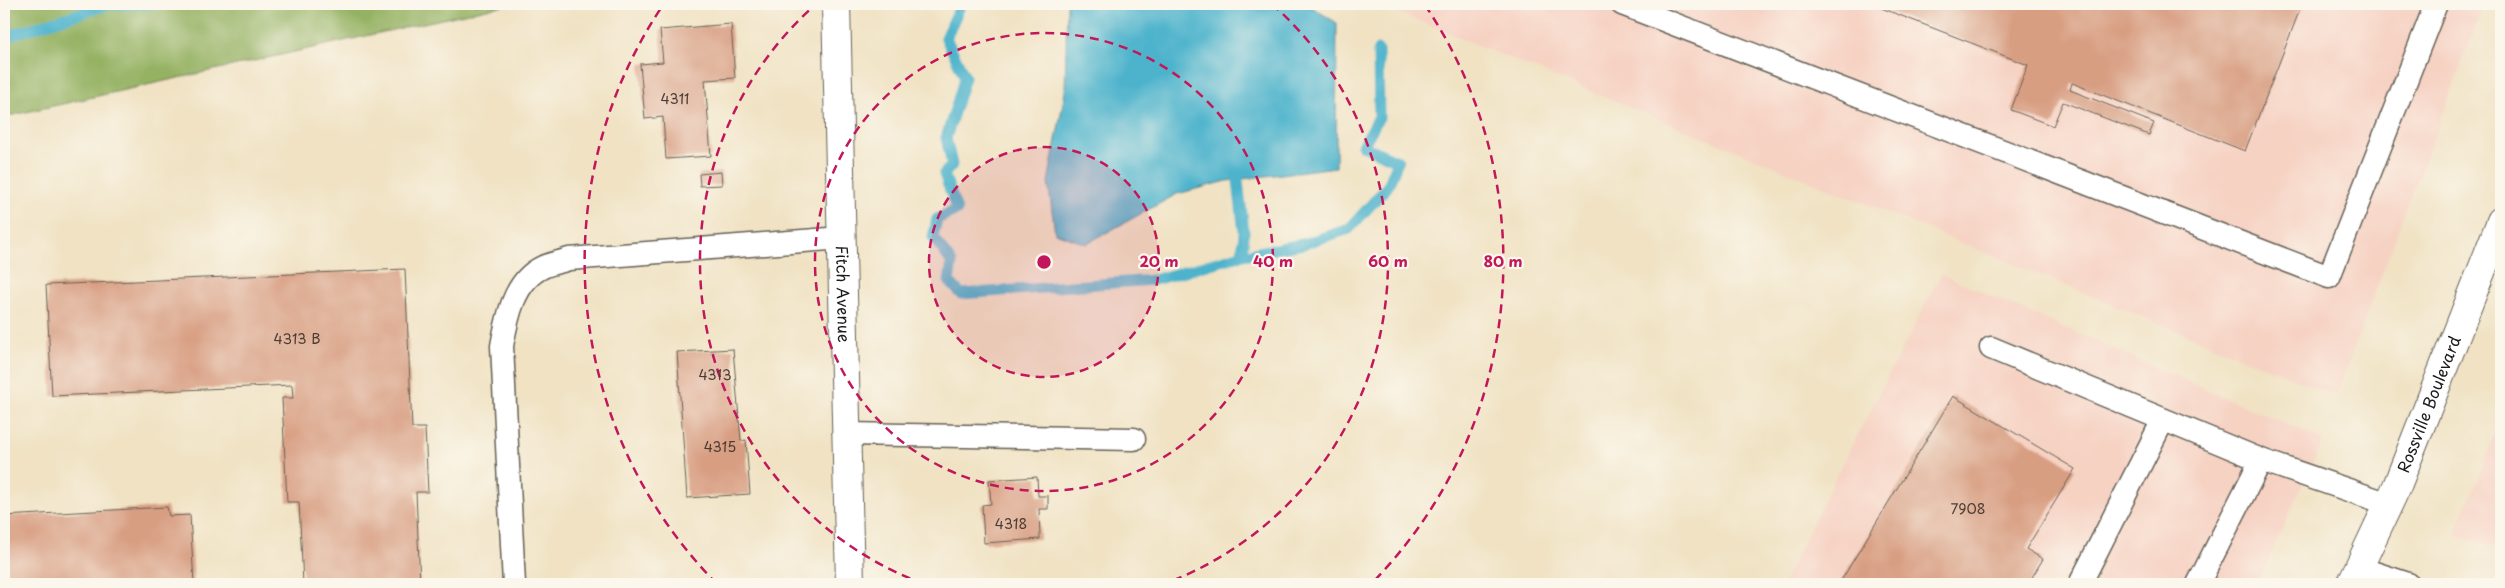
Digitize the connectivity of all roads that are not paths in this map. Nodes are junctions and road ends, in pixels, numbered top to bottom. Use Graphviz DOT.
graph roads {
  1 [pos="836,4"];
  2 [pos="1622,4"];
  3 [pos="2436,4"];
  4 [pos="2501,221"];
  5 [pos="842,238"];
  6 [pos="1990,348"];
  7 [pos="2163,420"];
  8 [pos="846,434"];
  9 [pos="1134,439"];
  10 [pos="2261,460"];
  11 [pos="2389,504"];
  12 [pos="2355,576"];
  13 [pos="514,584"];
  14 [pos="850,584"];
  15 [pos="2080,584"];
  16 [pos="2198,584"];
  17 [pos="2408,584"];
  1 -- 5 [label="street, Fitch Avenue"];
  2 -- 3 [label="lane"];
  4 -- 11 [label="street, Rossville Boulevard"];
  5 -- 8 [label="street, Fitch Avenue"];
  5 -- 13 [label="lane"];
  6 -- 7 [label="lane"];
  7 -- 10 [label="lane"];
  7 -- 15 [label="lane"];
  8 -- 9 [label="lane"];
  8 -- 14 [label="street, Fitch Avenue"];
  10 -- 11 [label="lane"];
  10 -- 16 [label="lane"];
  11 -- 12 [label="street, Rossville Boulevard"];
  12 -- 17 [label="lane"];
}
